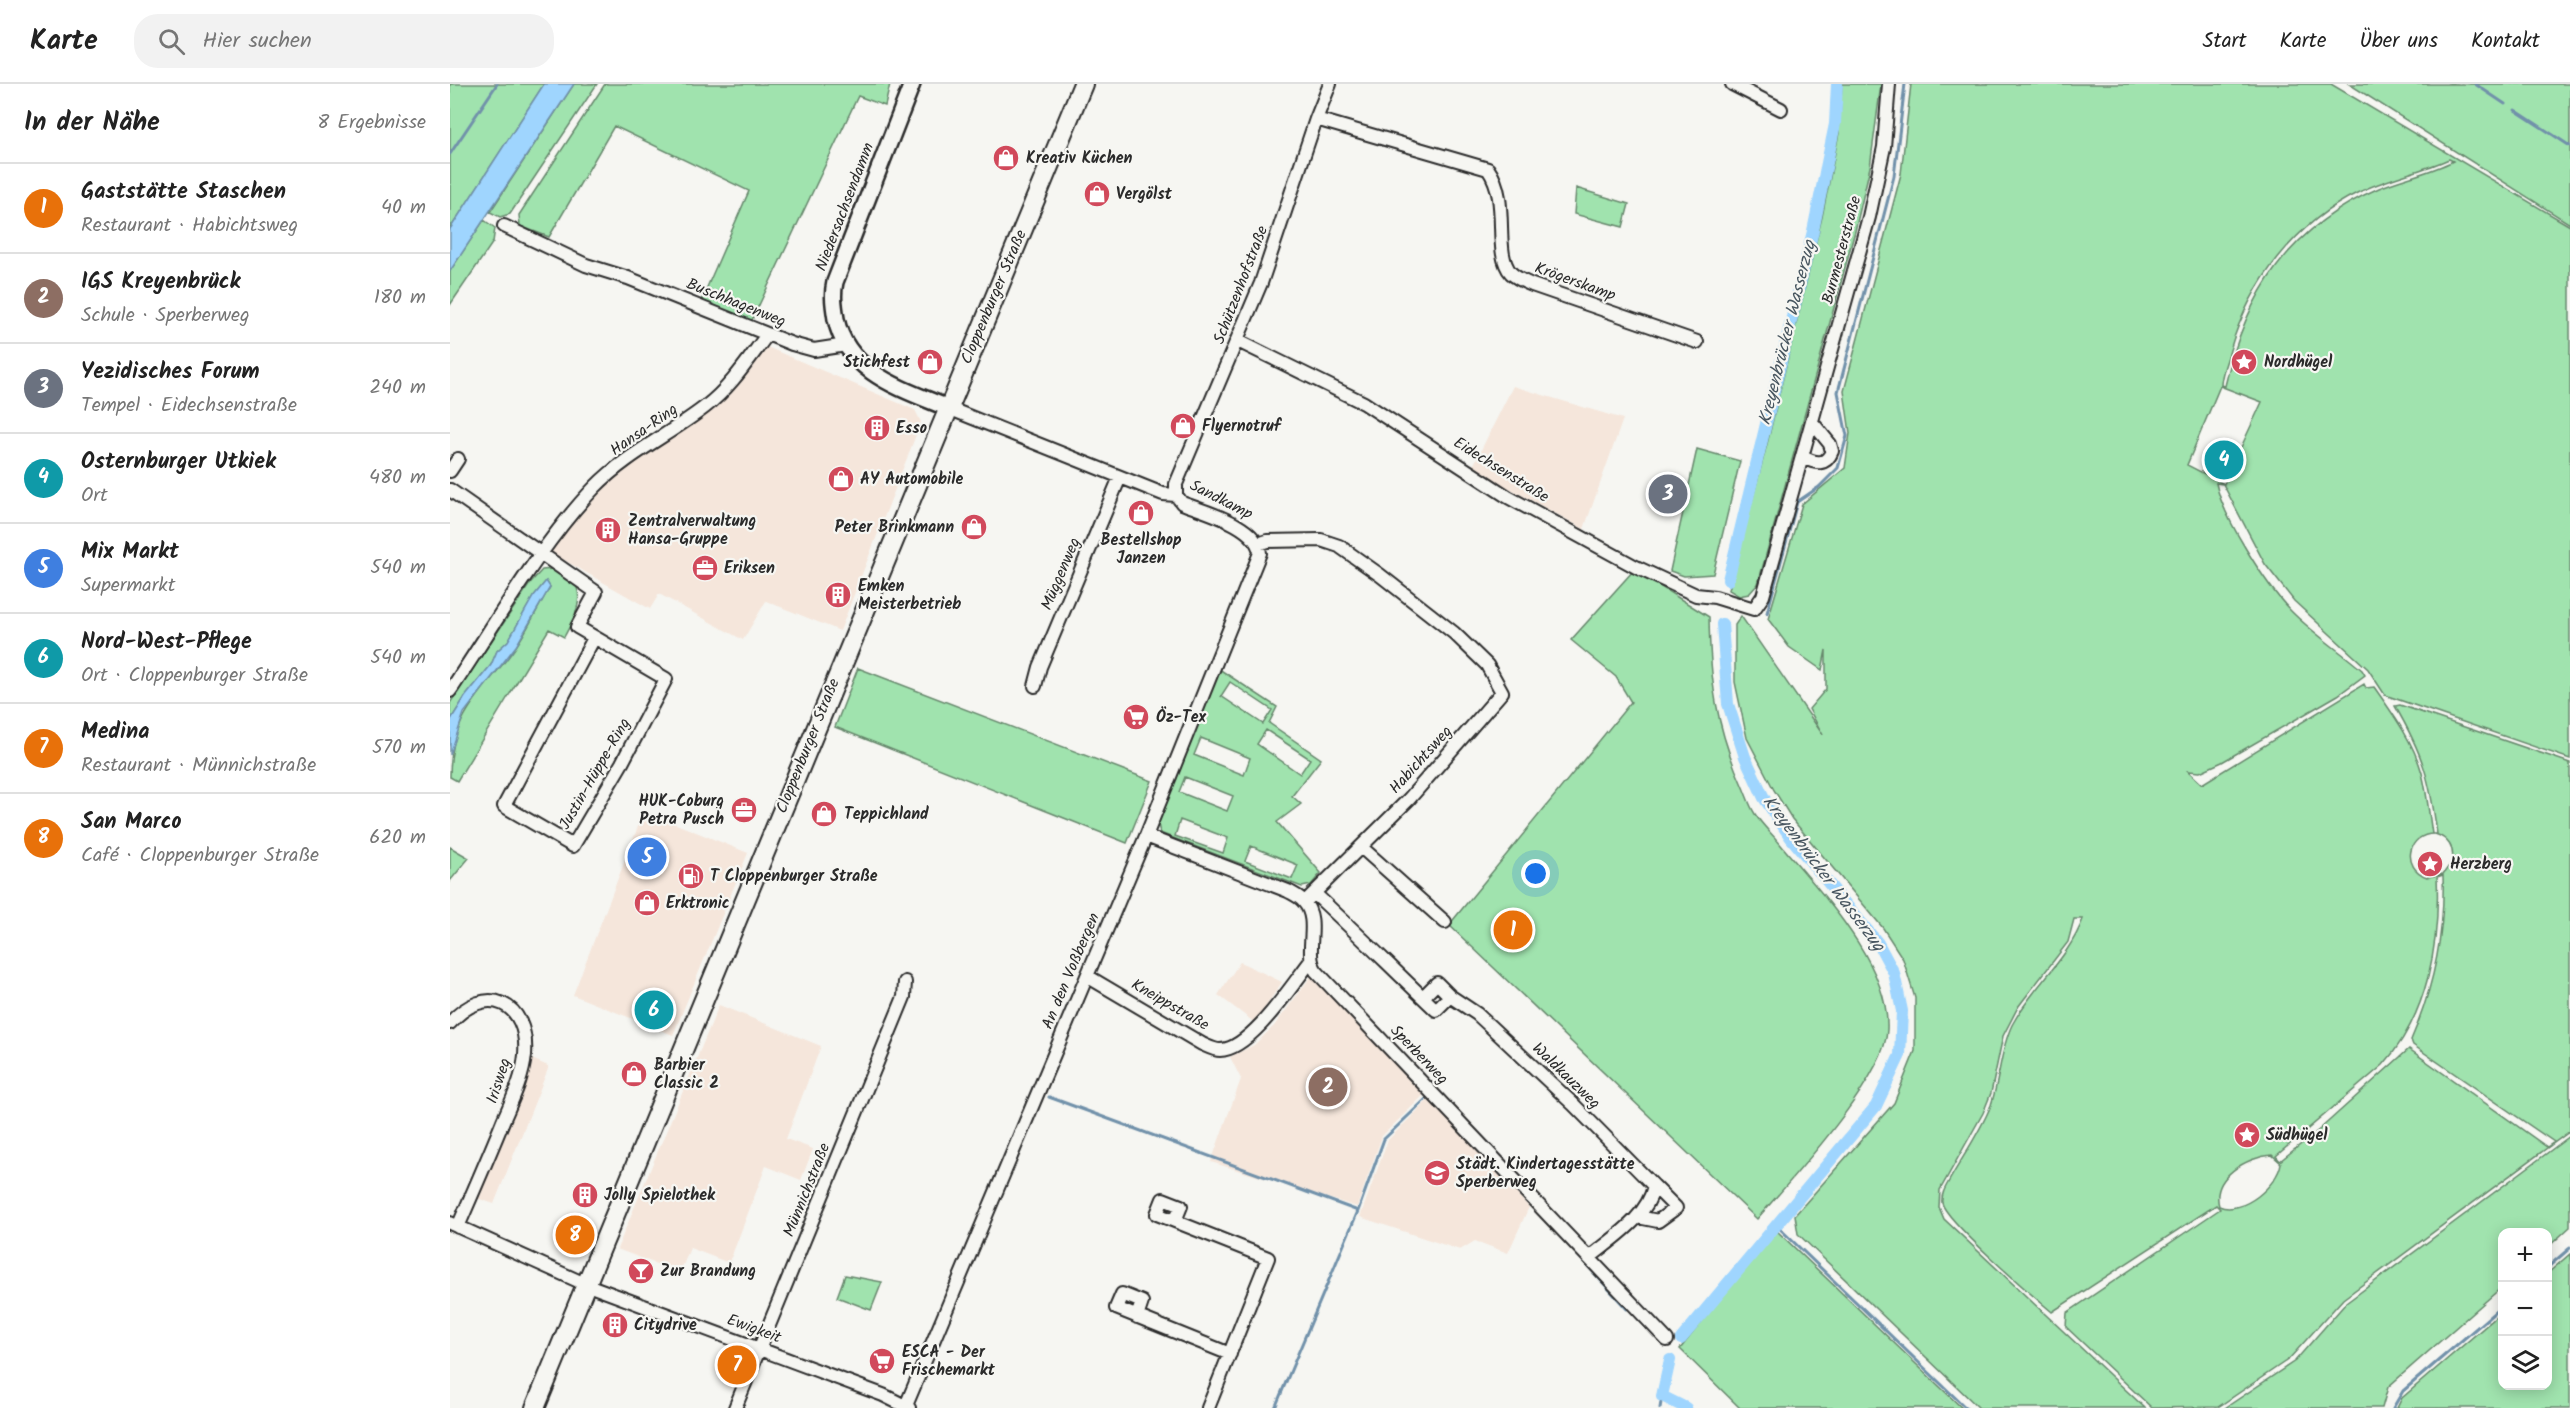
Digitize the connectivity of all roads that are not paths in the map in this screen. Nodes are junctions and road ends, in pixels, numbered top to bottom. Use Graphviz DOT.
graph roads {
  1 [pos="912,84"];
  2 [pos="1083,84"];
  3 [pos="1330,84"];
  4 [pos="1732,84"];
  5 [pos="1889,84"];
  6 [pos="1781,109"];
  7 [pos="1316,119"];
  8 [pos="504,226"];
  9 [pos="767,335"];
  10 [pos="1238,341"];
  11 [pos="1697,342"];
  12 [pos="846,345"];
  13 [pos="948,408"];
  14 [pos="1812,422"];
  15 [pos="1803,457"];
  16 [pos="458,459"];
  17 [pos="450,471"];
  18 [pos="1120,477"];
  19 [pos="450,490"];
  20 [pos="1176,495"];
  21 [pos="1258,544"];
  22 [pos="541,555"];
  23 [pos="1754,609"];
  24 [pos="594,638"];
  25 [pos="1035,686"];
  26 [pos="450,691"];
  27 [pos="1502,692"];
  28 [pos="1146,836"];
  29 [pos="1360,847"];
  30 [pos="1314,892"];
  31 [pos="1305,902"];
  32 [pos="1445,922"];
  33 [pos="1310,962"];
  34 [pos="1087,976"];
  35 [pos="905,982"];
  36 [pos="1450,996"];
  37 [pos="1423,997"];
  38 [pos="450,1023"];
  39 [pos="1654,1186"];
  40 [pos="1638,1216"];
  41 [pos="1175,1221"];
  42 [pos="454,1225"];
  43 [pos="1589,1258"];
  44 [pos="585,1284"];
  45 [pos="1137,1317"];
  46 [pos="1666,1340"];
  47 [pos="760,1349"];
  48 [pos="1230,1354"];
  49 [pos="906,1407"];
  50 [pos="535,1408"];
  51 [pos="735,1408"];
  52 [pos="1208,1408"];
  1 -- 12 [label="street, Niedersachsendamm"];
  2 -- 13 [label="main road, Cloppenburger Straße"];
  3 -- 7 [label="street, Schützenhofstraße"];
  4 -- 6 [label="street"];
  5 -- 14 [label="street, Burmesterstraße"];
  7 -- 10 [label="street, Schützenhofstraße"];
  7 -- 11 [label="street, Krögerskamp"];
  8 -- 9 [label="street, Buschhagenweg"];
  9 -- 12 [label="street, Buschhagenweg"];
  9 -- 22 [label="street, Hansa-Ring"];
  10 -- 20 [label="street, Schützenhofstraße"];
  10 -- 23 [label="street, Eidechsenstraße"];
  12 -- 13 [label="street"];
  13 -- 18 [label="street, Sandkamp"];
  13 -- 44 [label="main road, Cloppenburger Straße"];
  14 -- 15 [label="street, Burmesterstraße"];
  14 -- 15 [label="street"];
  15 -- 23 [label="street, Burmesterstraße"];
  16 -- 17 [label="street"];
  18 -- 20 [label="street, Sandkamp"];
  18 -- 25 [label="street, Müggenweg"];
  19 -- 22 [label="street"];
  20 -- 21 [label="street, Sandkamp"];
  21 -- 27 [label="street, Sandkamp"];
  21 -- 28 [label="street, An den Voßbergen"];
  22 -- 24 [label="street, Justin-Hüppe-Ring"];
  22 -- 26 [label="street, Hansa-Ring"];
  24 -- 24 [label="street, Justin-Hüppe-Ring"];
  27 -- 29 [label="street, Habichtsweg"];
  28 -- 31 [label="street"];
  28 -- 34 [label="street, An den Voßbergen"];
  29 -- 30 [label="street, Habichtsweg"];
  29 -- 32 [label="street"];
  30 -- 31 [label="street, Habichtsweg"];
  30 -- 37 [label="street"];
  31 -- 33 [label="street"];
  33 -- 34 [label="street, Kneippstraße"];
  33 -- 43 [label="street, Sperberweg"];
  34 -- 49 [label="street, An den Voßbergen"];
  35 -- 47 [label="street, Münnichstraße"];
  36 -- 37 [label="street"];
  36 -- 37 [label="street, Waldkauzweg"];
  36 -- 39 [label="street, Waldkauzweg"];
  38 -- 42 [label="street, Irisweg"];
  39 -- 40 [label="street"];
  39 -- 40 [label="street, Waldkauzweg"];
  40 -- 43 [label="street"];
  41 -- 48 [label="street"];
  42 -- 44 [label="street, Ewigkeit"];
  43 -- 46 [label="street, Sperberweg"];
  44 -- 47 [label="street, Ewigkeit"];
  44 -- 50 [label="main road, Cloppenburger Straße"];
  45 -- 48 [label="street"];
  47 -- 49 [label="street, Ewigkeit"];
  47 -- 51 [label="street, Münnichstraße"];
  48 -- 52 [label="street"];
}
